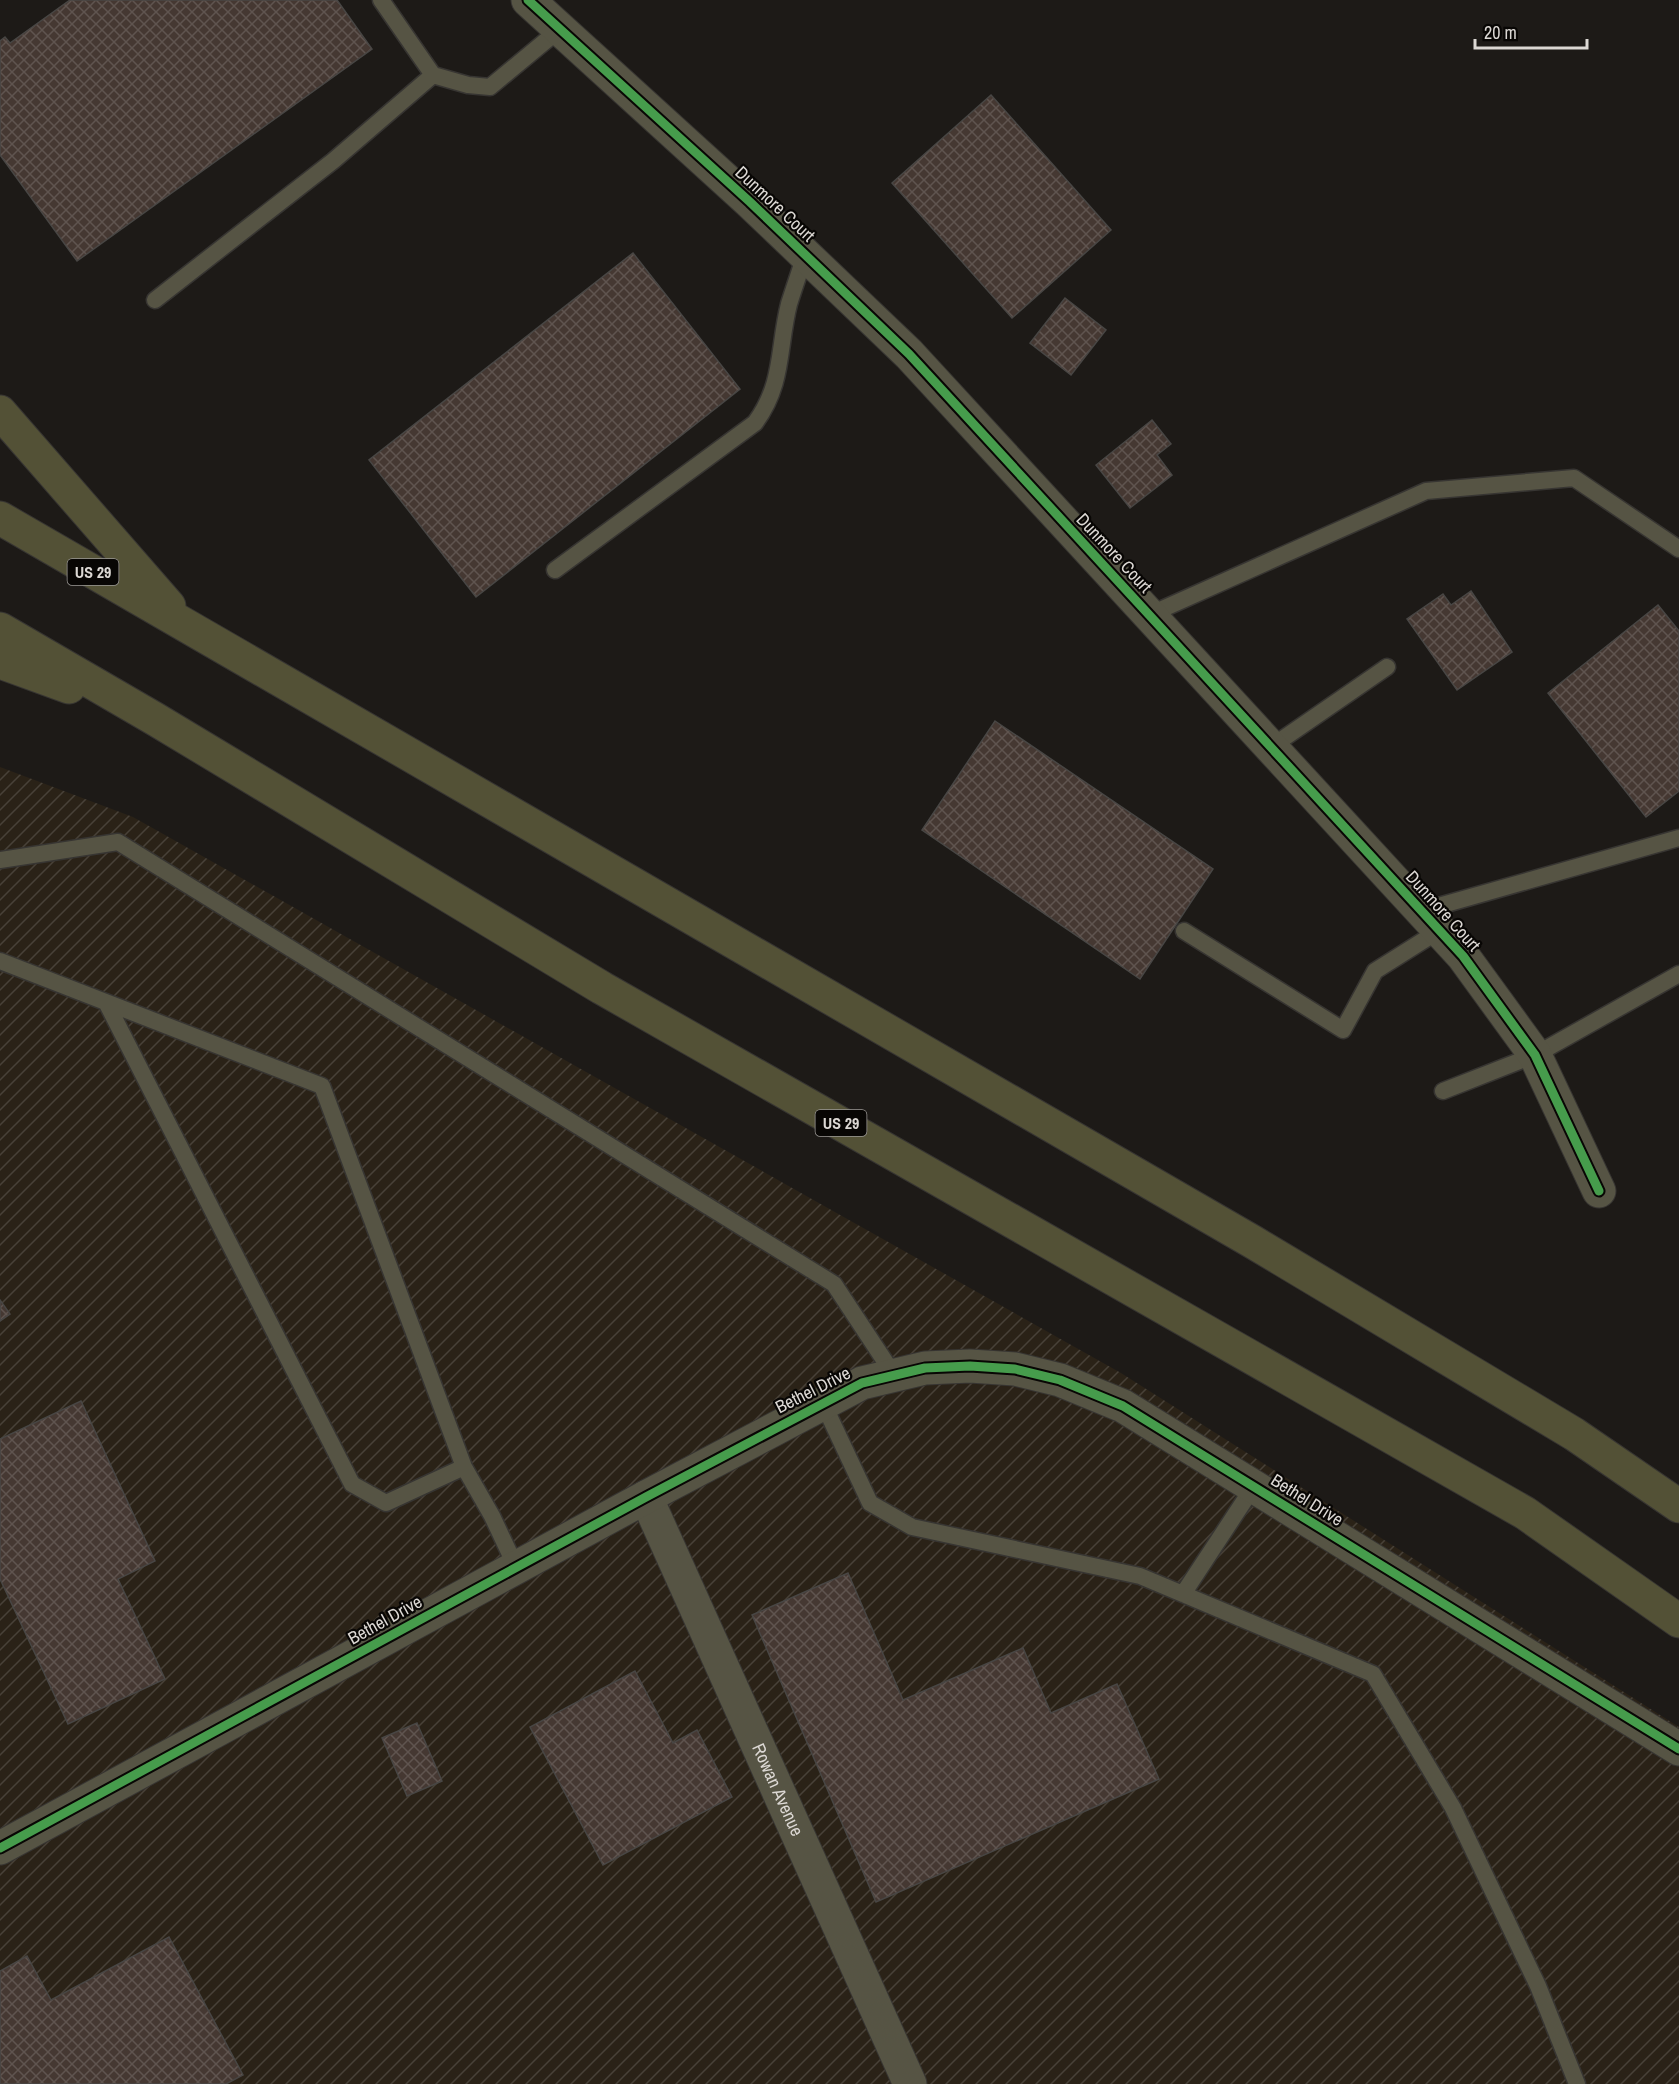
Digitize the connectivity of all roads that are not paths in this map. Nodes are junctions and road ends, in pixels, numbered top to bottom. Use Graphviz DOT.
graph roads {
  1 [pos="381,0"];
  2 [pos="528,0"];
  3 [pos="560,29"];
  4 [pos="433,75"];
  5 [pos="805,255"];
  6 [pos="155,300"];
  7 [pos="0,412"];
  8 [pos="0,518"];
  9 [pos="1679,549"];
  10 [pos="555,570"];
  11 [pos="1149,615"];
  12 [pos="186,626"];
  13 [pos="0,630"];
  14 [pos="0,662"];
  15 [pos="1387,667"];
  16 [pos="155,719"];
  17 [pos="1271,747"];
  18 [pos="1679,838"];
  19 [pos="0,860"];
  20 [pos="1431,921"];
  21 [pos="1184,931"];
  22 [pos="0,961"];
  23 [pos="1679,974"];
  24 [pos="106,1002"];
  25 [pos="1535,1055"];
  26 [pos="1443,1091"];
  27 [pos="1599,1191"];
  28 [pos="894,1375"];
  29 [pos="823,1403"];
  30 [pos="464,1467"];
  31 [pos="1254,1486"];
  32 [pos="646,1497"];
  33 [pos="1679,1506"];
  34 [pos="516,1567"];
  35 [pos="1183,1594"];
  36 [pos="1679,1620"];
  37 [pos="1679,1749"];
  38 [pos="0,1848"];
  39 [pos="910,2084"];
  40 [pos="1576,2084"];
  1 -- 4 [label="lane"];
  2 -- 3 [label="street, Dunmore Court"];
  3 -- 4 [label="lane"];
  3 -- 5 [label="street, Dunmore Court"];
  4 -- 6 [label="lane"];
  5 -- 10 [label="lane"];
  5 -- 11 [label="street, Dunmore Court"];
  7 -- 12 [label="highway"];
  8 -- 12 [label="highway, US 29"];
  9 -- 11 [label="lane"];
  11 -- 17 [label="street, Dunmore Court"];
  12 -- 33 [label="highway, US 29"];
  13 -- 16 [label="highway, US 29"];
  14 -- 16 [label="highway"];
  15 -- 17 [label="lane"];
  16 -- 36 [label="highway, US 29"];
  17 -- 20 [label="street, Dunmore Court"];
  18 -- 20 [label="lane"];
  19 -- 28 [label="lane"];
  20 -- 21 [label="lane"];
  20 -- 25 [label="street, Dunmore Court"];
  22 -- 24 [label="lane"];
  23 -- 25 [label="lane"];
  24 -- 30 [label="lane"];
  24 -- 30 [label="lane"];
  25 -- 26 [label="lane"];
  25 -- 27 [label="street, Dunmore Court"];
  28 -- 29 [label="street, Bethel Drive"];
  28 -- 31 [label="street, Bethel Drive"];
  29 -- 32 [label="street, Bethel Drive"];
  29 -- 35 [label="lane"];
  30 -- 34 [label="lane"];
  31 -- 35 [label="lane"];
  31 -- 37 [label="street, Bethel Drive"];
  32 -- 34 [label="street, Bethel Drive"];
  32 -- 39 [label="street, Rowan Avenue"];
  34 -- 38 [label="street, Bethel Drive"];
  35 -- 40 [label="lane"];
}
